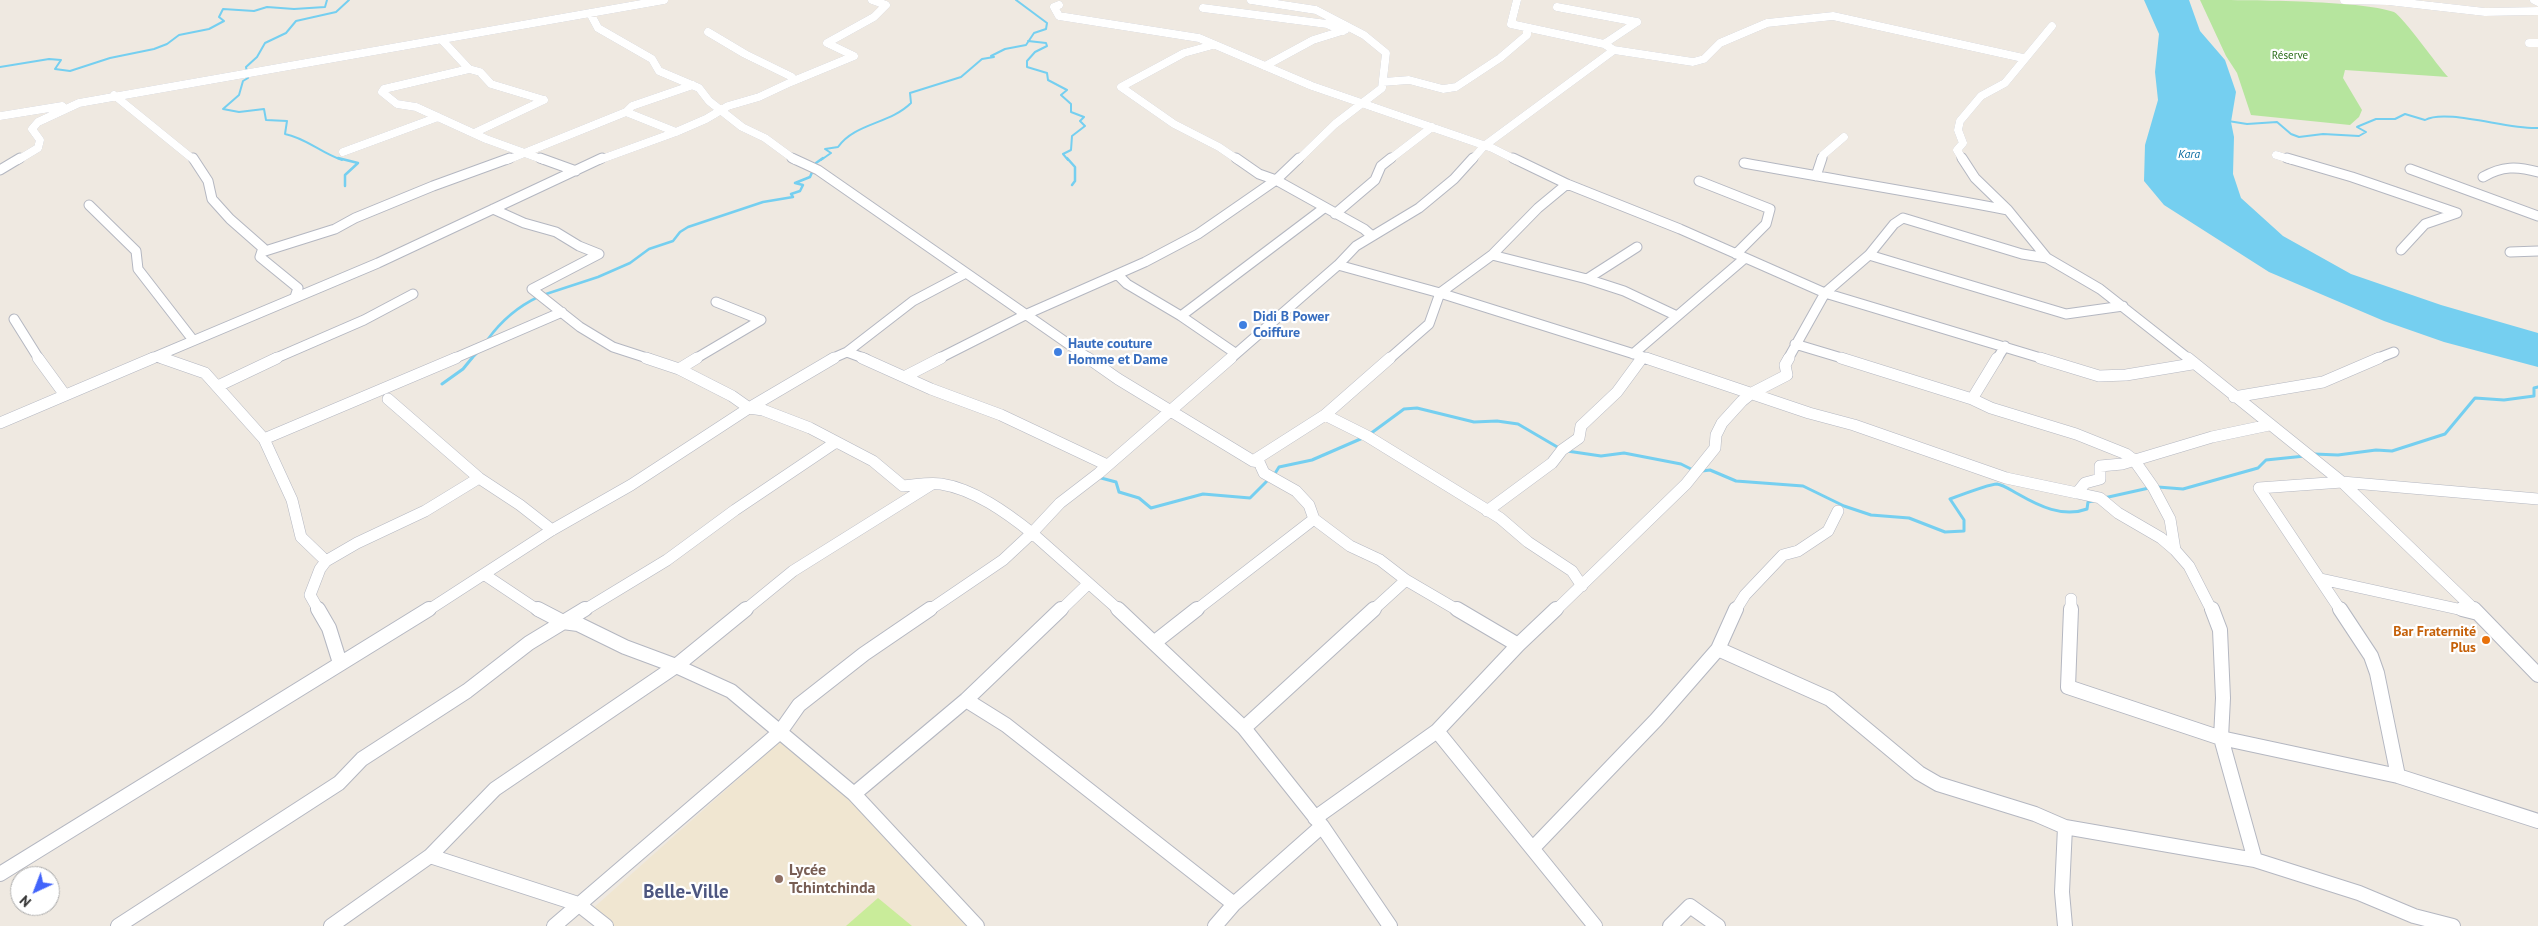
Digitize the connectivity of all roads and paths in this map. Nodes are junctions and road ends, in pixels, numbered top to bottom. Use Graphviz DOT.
graph roads {
  1 [pos="664,0"];
  2 [pos="872,0"];
  3 [pos="1251,0"];
  4 [pos="1517,0"];
  5 [pos="2344,0"];
  6 [pos="2387,0"];
  7 [pos="2534,0"];
  8 [pos="2538,2"];
  9 [pos="1058,5"];
  10 [pos="1556,7"];
  11 [pos="1203,8"];
  12 [pos="2538,11"];
  13 [pos="590,13"];
  14 [pos="2052,26"];
  15 [pos="1527,28"];
  16 [pos="1347,30"];
  17 [pos="708,32"];
  18 [pos="442,40"];
  19 [pos="2538,42"];
  20 [pos="2529,43"];
  21 [pos="1213,45"];
  22 [pos="1609,47"];
  23 [pos="2023,58"];
  24 [pos="1265,66"];
  25 [pos="469,69"];
  26 [pos="791,82"];
  27 [pos="1382,82"];
  28 [pos="693,85"];
  29 [pos="114,95"];
  30 [pos="79,103"];
  31 [pos="1363,103"];
  32 [pos="720,111"];
  33 [pos="626,112"];
  34 [pos="0,116"];
  35 [pos="438,117"];
  36 [pos="1432,127"];
  37 [pos="676,132"];
  38 [pos="474,133"];
  39 [pos="1844,138"];
  40 [pos="1484,146"];
  41 [pos="343,152"];
  42 [pos="526,152"];
  43 [pos="2276,155"];
  44 [pos="1744,163"];
  45 [pos="2410,169"];
  46 [pos="0,170"];
  47 [pos="576,171"];
  48 [pos="2538,172"];
  49 [pos="1816,176"];
  50 [pos="2483,177"];
  51 [pos="1276,180"];
  52 [pos="1699,181"];
  53 [pos="1567,184"];
  54 [pos="88,205"];
  55 [pos="1324,208"];
  56 [pos="493,209"];
  57 [pos="2008,210"];
  58 [pos="1335,214"];
  59 [pos="2538,216"];
  60 [pos="1372,236"];
  61 [pos="1637,247"];
  62 [pos="2400,250"];
  63 [pos="2538,251"];
  64 [pos="262,252"];
  65 [pos="2510,252"];
  66 [pos="1492,254"];
  67 [pos="1869,255"];
  68 [pos="1741,256"];
  69 [pos="2047,258"];
  70 [pos="1338,265"];
  71 [pos="966,273"];
  72 [pos="1118,275"];
  73 [pos="1587,279"];
  74 [pos="1440,293"];
  75 [pos="1825,293"];
  76 [pos="413,294"];
  77 [pos="295,297"];
  78 [pos="716,302"];
  79 [pos="2123,306"];
  80 [pos="562,312"];
  81 [pos="1027,314"];
  82 [pos="1181,316"];
  83 [pos="1677,316"];
  84 [pos="14,319"];
  85 [pos="193,340"];
  86 [pos="1795,344"];
  87 [pos="2005,346"];
  88 [pos="847,352"];
  89 [pos="2394,352"];
  90 [pos="1235,353"];
  91 [pos="1638,356"];
  92 [pos="154,357"];
  93 [pos="2192,364"];
  94 [pos="679,369"];
  95 [pos="906,376"];
  96 [pos="218,386"];
  97 [pos="1752,393"];
  98 [pos="65,395"];
  99 [pos="2234,397"];
  100 [pos="1972,399"];
  101 [pos="388,400"];
  102 [pos="749,408"];
  103 [pos="1168,411"];
  104 [pos="1324,414"];
  105 [pos="0,422"];
  106 [pos="2269,425"];
  107 [pos="264,439"];
  108 [pos="836,442"];
  109 [pos="2134,460"];
  110 [pos="1253,461"];
  111 [pos="1107,465"];
  112 [pos="479,478"];
  113 [pos="2342,482"];
  114 [pos="934,484"];
  115 [pos="2077,494"];
  116 [pos="2538,499"];
  117 [pos="1487,510"];
  118 [pos="1838,511"];
  119 [pos="1314,519"];
  120 [pos="552,530"];
  121 [pos="1032,534"];
  122 [pos="2176,550"];
  123 [pos="326,561"];
  124 [pos="485,575"];
  125 [pos="2322,579"];
  126 [pos="1406,580"];
  127 [pos="1088,584"];
  128 [pos="1582,586"];
  129 [pos="2071,598"];
  130 [pos="2478,613"];
  131 [pos="563,622"];
  132 [pos="1155,642"];
  133 [pos="1518,645"];
  134 [pos="1718,649"];
  135 [pos="340,663"];
  136 [pos="676,666"];
  137 [pos="2538,676"];
  138 [pos="966,700"];
  139 [pos="1244,728"];
  140 [pos="1437,730"];
  141 [pos="780,732"];
  142 [pos="2221,738"];
  143 [pos="2398,776"];
  144 [pos="854,794"];
  145 [pos="2538,821"];
  146 [pos="1319,822"];
  147 [pos="2065,827"];
  148 [pos="1533,848"];
  149 [pos="430,856"];
  150 [pos="2255,860"];
  151 [pos="0,874"];
  152 [pos="578,904"];
  153 [pos="1234,904"];
  154 [pos="118,926"];
  155 [pos="331,926"];
  156 [pos="554,926"];
  157 [pos="606,926"];
  158 [pos="977,926"];
  159 [pos="1215,926"];
  160 [pos="1390,926"];
  161 [pos="1596,926"];
  162 [pos="1670,926"];
  163 [pos="1718,926"];
  164 [pos="2065,926"];
  165 [pos="2453,926"];
  1 -- 13 [label="street"];
  2 -- 26 [label="street"];
  3 -- 16 [label="street"];
  4 -- 15 [label="street"];
  5 -- 6 [label="street"];
  6 -- 12 [label="street"];
  7 -- 8 [label="street"];
  9 -- 21 [label="street"];
  10 -- 22 [label="street"];
  11 -- 16 [label="street"];
  13 -- 18 [label="street"];
  13 -- 28 [label="street"];
  14 -- 23 [label="street"];
  15 -- 22 [label="street"];
  15 -- 27 [label="street"];
  16 -- 24 [label="street"];
  16 -- 27 [label="street"];
  17 -- 26 [label="street"];
  18 -- 25 [label="street"];
  18 -- 29 [label="street"];
  19 -- 20 [label="street"];
  21 -- 24 [label="street"];
  21 -- 51 [label="street"];
  22 -- 23 [label="street"];
  22 -- 40 [label="street"];
  23 -- 57 [label="street"];
  24 -- 31 [label="street"];
  25 -- 35 [label="street"];
  25 -- 38 [label="street"];
  26 -- 32 [label="street"];
  27 -- 31 [label="street"];
  28 -- 32 [label="street"];
  28 -- 33 [label="street"];
  29 -- 30 [label="street"];
  29 -- 64 [label="street"];
  30 -- 34 [label="street"];
  30 -- 46 [label="street"];
  31 -- 36 [label="street"];
  31 -- 51 [label="street"];
  32 -- 37 [label="street"];
  32 -- 71 [label="street"];
  33 -- 37 [label="street"];
  33 -- 42 [label="street"];
  35 -- 38 [label="street"];
  35 -- 41 [label="street"];
  36 -- 40 [label="street"];
  36 -- 58 [label="street"];
  37 -- 47 [label="street"];
  38 -- 42 [label="street"];
  39 -- 49 [label="street"];
  40 -- 53 [label="street"];
  40 -- 60 [label="street"];
  42 -- 47 [label="street"];
  42 -- 64 [label="street"];
  43 -- 62 [label="street"];
  44 -- 49 [label="street"];
  45 -- 59 [label="street"];
  47 -- 56 [label="street"];
  48 -- 50 [label="street"];
  49 -- 57 [label="street"];
  51 -- 55 [label="street"];
  51 -- 72 [label="street"];
  52 -- 68 [label="street"];
  53 -- 66 [label="street"];
  53 -- 68 [label="street"];
  54 -- 85 [label="street"];
  55 -- 58 [label="street"];
  55 -- 82 [label="street"];
  56 -- 77 [label="street"];
  56 -- 80 [label="street"];
  57 -- 69 [label="street"];
  58 -- 60 [label="street"];
  60 -- 70 [label="street"];
  61 -- 73 [label="street"];
  63 -- 65 [label="street"];
  64 -- 77 [label="street"];
  66 -- 73 [label="street"];
  66 -- 74 [label="street"];
  67 -- 69 [label="street"];
  67 -- 75 [label="street"];
  67 -- 79 [label="street"];
  68 -- 75 [label="street"];
  68 -- 83 [label="street"];
  69 -- 79 [label="street"];
  70 -- 74 [label="street"];
  70 -- 90 [label="street"];
  71 -- 81 [label="street"];
  71 -- 88 [label="street"];
  72 -- 81 [label="street"];
  72 -- 82 [label="street"];
  73 -- 83 [label="street"];
  74 -- 91 [label="street"];
  74 -- 104 [label="street"];
  75 -- 86 [label="street"];
  75 -- 87 [label="street"];
  76 -- 96 [label="street"];
  77 -- 85 [label="street"];
  78 -- 94 [label="street"];
  79 -- 93 [label="street"];
  80 -- 94 [label="street"];
  80 -- 107 [label="street"];
  81 -- 95 [label="street"];
  81 -- 103 [label="street"];
  82 -- 90 [label="street"];
  83 -- 91 [label="street"];
  84 -- 98 [label="street"];
  85 -- 92 [label="street"];
  86 -- 97 [label="street"];
  86 -- 100 [label="street"];
  87 -- 93 [label="street"];
  87 -- 100 [label="street"];
  88 -- 95 [label="street"];
  88 -- 102 [label="street"];
  89 -- 99 [label="street"];
  90 -- 103 [label="street"];
  91 -- 97 [label="street"];
  91 -- 117 [label="street"];
  92 -- 96 [label="street"];
  92 -- 98 [label="street"];
  93 -- 99 [label="street"];
  94 -- 102 [label="street"];
  95 -- 111 [label="street"];
  96 -- 107 [label="street"];
  97 -- 115 [label="street"];
  97 -- 128 [label="street"];
  98 -- 105 [label="street"];
  99 -- 106 [label="street"];
  100 -- 109 [label="street"];
  101 -- 112 [label="street"];
  102 -- 108 [label="street"];
  102 -- 120 [label="street"];
  103 -- 110 [label="street"];
  103 -- 111 [label="street"];
  104 -- 110 [label="street"];
  104 -- 117 [label="street"];
  106 -- 109 [label="street"];
  106 -- 113 [label="street"];
  107 -- 123 [label="street"];
  108 -- 114 [label="street"];
  108 -- 131 [label="street"];
  109 -- 115 [label="street"];
  109 -- 122 [label="street"];
  110 -- 119 [label="street"];
  111 -- 121 [label="street"];
  112 -- 120 [label="street"];
  112 -- 123 [label="street"];
  113 -- 116 [label="street"];
  113 -- 125 [label="street"];
  113 -- 130 [label="street"];
  114 -- 121 [label="street"];
  114 -- 136 [label="street"];
  115 -- 122 [label="street"];
  117 -- 128 [label="street"];
  118 -- 134 [label="street"];
  119 -- 126 [label="street"];
  119 -- 132 [label="street"];
  120 -- 124 [label="street"];
  121 -- 127 [label="street"];
  121 -- 141 [label="street"];
  122 -- 142 [label="street"];
  123 -- 135 [label="street"];
  124 -- 131 [label="street"];
  124 -- 135 [label="street"];
  125 -- 130 [label="street"];
  125 -- 143 [label="street"];
  126 -- 133 [label="street"];
  126 -- 139 [label="street"];
  127 -- 132 [label="street"];
  127 -- 138 [label="street"];
  128 -- 133 [label="street"];
  129 -- 142 [label="street"];
  130 -- 137 [label="street"];
  131 -- 136 [label="street"];
  131 -- 154 [label="street"];
  132 -- 139 [label="street"];
  133 -- 140 [label="street"];
  134 -- 147 [label="street"];
  134 -- 148 [label="street"];
  135 -- 151 [label="street"];
  136 -- 141 [label="street"];
  136 -- 149 [label="street"];
  138 -- 144 [label="street"];
  138 -- 153 [label="street"];
  139 -- 146 [label="street"];
  140 -- 146 [label="street"];
  140 -- 148 [label="street"];
  141 -- 144 [label="street"];
  141 -- 152 [label="street"];
  142 -- 143 [label="street"];
  142 -- 150 [label="street"];
  143 -- 145 [label="street"];
  144 -- 158 [label="street"];
  146 -- 153 [label="street"];
  146 -- 160 [label="street"];
  147 -- 150 [label="street"];
  147 -- 164 [label="street"];
  148 -- 161 [label="street"];
  149 -- 152 [label="street"];
  149 -- 155 [label="street"];
  150 -- 165 [label="street"];
  152 -- 156 [label="street"];
  152 -- 157 [label="street"];
  153 -- 159 [label="street"];
  162 -- 163 [label="street"];
}
